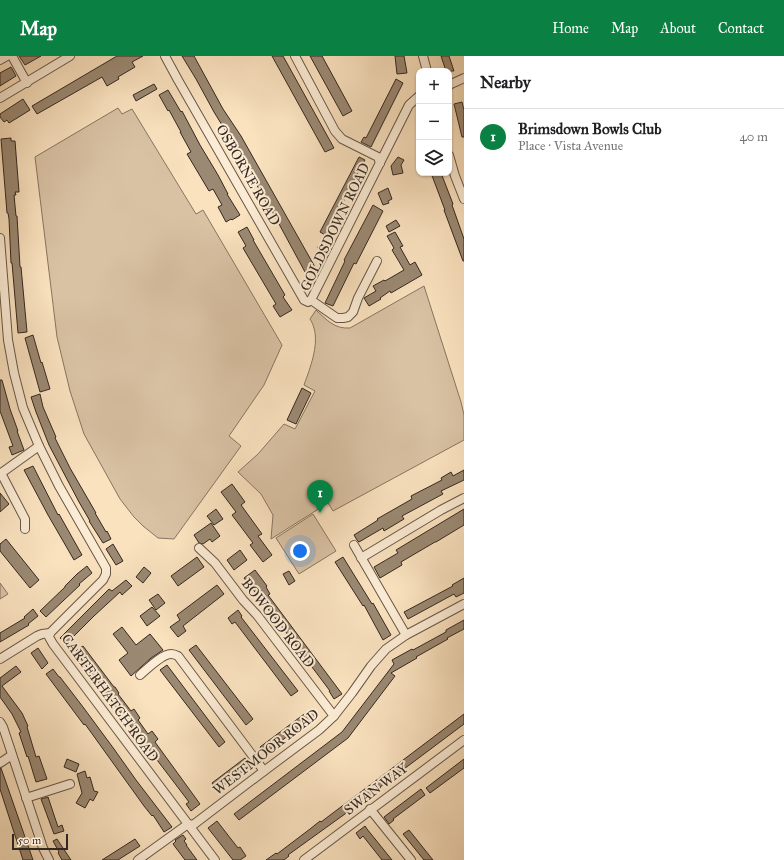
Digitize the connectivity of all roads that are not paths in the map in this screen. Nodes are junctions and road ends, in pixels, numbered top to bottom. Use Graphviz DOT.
graph roads {
  1 [pos="7,56"];
  2 [pos="12,56"];
  3 [pos="70,56"];
  4 [pos="165,56"];
  5 [pos="295,56"];
  6 [pos="423,56"];
  7 [pos="0,60"];
  8 [pos="426,68"];
  9 [pos="464,78"];
  10 [pos="27,83"];
  11 [pos="452,84"];
  12 [pos="0,98"];
  13 [pos="416,99"];
  14 [pos="380,163"];
  15 [pos="452,166"];
  16 [pos="464,199"];
  17 [pos="0,238"];
  18 [pos="377,262"];
  19 [pos="312,300"];
  20 [pos="3,316"];
  21 [pos="39,446"];
  22 [pos="0,473"];
  23 [pos="464,498"];
  24 [pos="25,529"];
  25 [pos="354,545"];
  26 [pos="199,548"];
  27 [pos="361,558"];
  28 [pos="464,604"];
  29 [pos="50,633"];
  30 [pos="406,635"];
  31 [pos="0,659"];
  32 [pos="140,675"];
  33 [pos="334,716"];
  34 [pos="0,722"];
  35 [pos="464,740"];
  36 [pos="12,755"];
  37 [pos="0,763"];
  38 [pos="264,771"];
  39 [pos="70,784"];
  40 [pos="26,798"];
  41 [pos="370,809"];
  42 [pos="188,824"];
  43 [pos="49,860"];
  44 [pos="138,860"];
  45 [pos="215,860"];
  46 [pos="305,860"];
  47 [pos="411,860"];
  1 -- 7 [label="street"];
  2 -- 10 [label="street"];
  3 -- 10 [label="street"];
  4 -- 19 [label="street, OSBORNE ROAD"];
  5 -- 14 [label="street"];
  6 -- 8 [label="street"];
  9 -- 11 [label="street"];
  10 -- 12 [label="street"];
  13 -- 14 [label="street, GOLDSDOWN ROAD"];
  14 -- 19 [label="street, GOLDSDOWN ROAD"];
  15 -- 16 [label="street"];
  17 -- 20 [label="street, CARTERHATCH ROAD"];
  18 -- 19 [label="street, GOLDSDOWN ROAD"];
  20 -- 21 [label="street, CARTERHATCH ROAD"];
  21 -- 22 [label="street"];
  21 -- 29 [label="street, CARTERHATCH ROAD"];
  22 -- 24 [label="street"];
  23 -- 27 [label="street"];
  25 -- 27 [label="street"];
  26 -- 33 [label="street, BOWOOD ROAD"];
  27 -- 30 [label="street"];
  28 -- 30 [label="street, WESTMOOR ROAD"];
  29 -- 31 [label="street"];
  29 -- 42 [label="street, CARTERHATCH ROAD"];
  30 -- 33 [label="street, WESTMOOR ROAD"];
  32 -- 38 [label="street"];
  33 -- 38 [label="street, WESTMOOR ROAD"];
  34 -- 36 [label="street"];
  35 -- 41 [label="street, SWAN WAY"];
  36 -- 37 [label="street"];
  36 -- 40 [label="street"];
  38 -- 42 [label="street, WESTMOOR ROAD"];
  39 -- 40 [label="street"];
  40 -- 43 [label="street"];
  41 -- 46 [label="street, SWAN WAY"];
  41 -- 47 [label="street"];
  42 -- 44 [label="street, WESTMOOR ROAD"];
  42 -- 45 [label="street, CARTERHATCH ROAD"];
}
